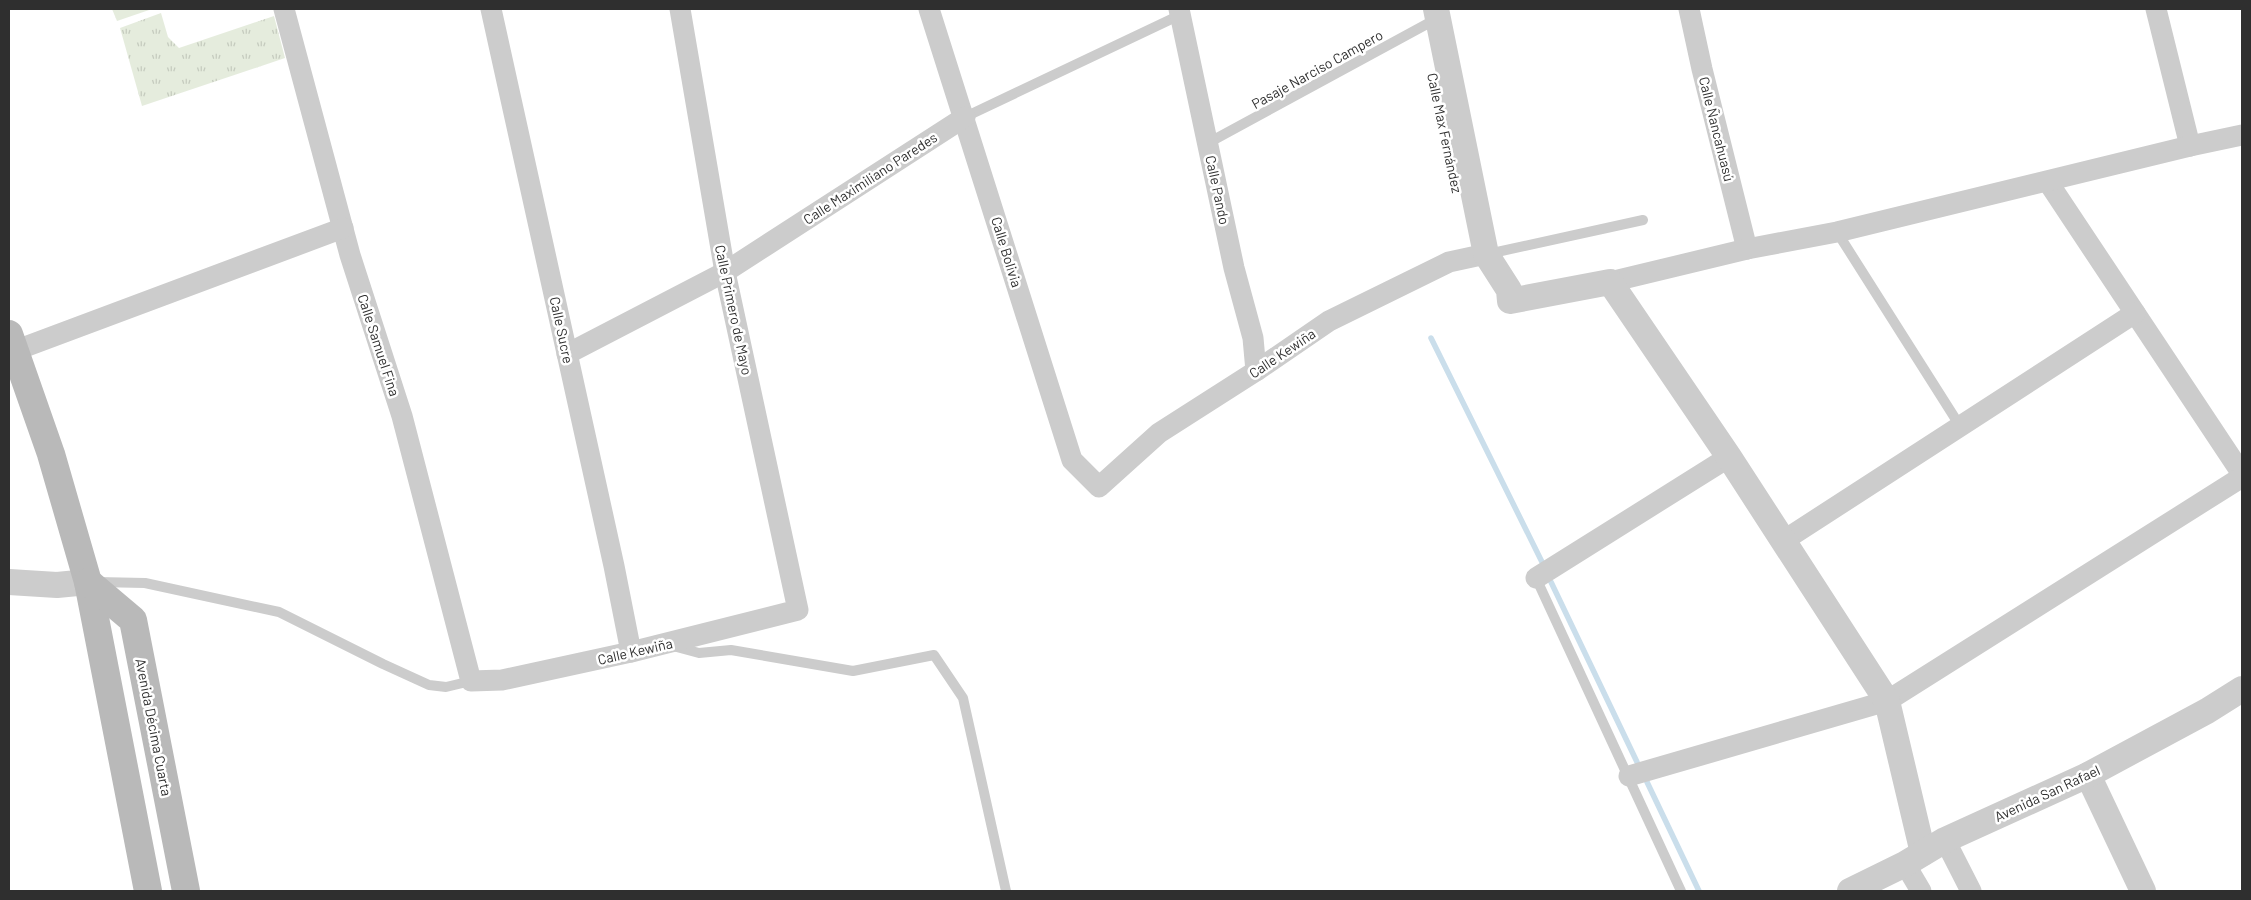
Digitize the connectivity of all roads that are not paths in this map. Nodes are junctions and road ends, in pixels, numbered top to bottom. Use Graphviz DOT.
graph roads {
  1 [pos="284,9"];
  2 [pos="491,9"];
  3 [pos="680,9"];
  4 [pos="929,9"];
  5 [pos="1689,9"];
  6 [pos="2156,9"];
  7 [pos="1180,12"];
  8 [pos="1429,16"];
  9 [pos="965,117"];
  10 [pos="2242,135"];
  11 [pos="1208,143"];
  12 [pos="2190,146"];
  13 [pos="2048,182"];
  14 [pos="1643,220"];
  15 [pos="343,228"];
  16 [pos="1837,232"];
  17 [pos="1747,249"];
  18 [pos="1479,256"];
  19 [pos="725,272"];
  20 [pos="1610,282"];
  21 [pos="2135,313"];
  22 [pos="12,343"];
  23 [pos="567,354"];
  24 [pos="1256,371"];
  25 [pos="1960,426"];
  26 [pos="1729,457"];
  27 [pos="2242,476"];
  28 [pos="1099,487"];
  29 [pos="1783,541"];
  30 [pos="1536,578"];
  31 [pos="9,582"];
  32 [pos="88,582"];
  33 [pos="798,610"];
  34 [pos="667,644"];
  35 [pos="631,652"];
  36 [pos="471,681"];
  37 [pos="2242,689"];
  38 [pos="1887,701"];
  39 [pos="2088,775"];
  40 [pos="1629,776"];
  41 [pos="1925,852"];
  42 [pos="148,891"];
  43 [pos="186,891"];
  44 [pos="1006,891"];
  45 [pos="1681,891"];
  46 [pos="1850,891"];
  47 [pos="1921,891"];
  48 [pos="1971,891"];
  49 [pos="2143,891"];
  1 -- 15 [label="street, Calle Samuel Fina"];
  2 -- 23 [label="street, Calle Sucre"];
  3 -- 19 [label="street, Calle Primero de Mayo"];
  4 -- 9 [label="street, Calle Bolivia"];
  5 -- 17 [label="street, Calle Ñancahuasú"];
  6 -- 12 [label="street"];
  7 -- 9 [label="lane, Calle Maximiliano Paredes"];
  7 -- 11 [label="street, Calle Pando"];
  8 -- 11 [label="lane, Pasaje Narciso Campero"];
  8 -- 18 [label="street, Calle Max Fernández"];
  9 -- 19 [label="street, Calle Maximiliano Paredes"];
  9 -- 28 [label="street, Calle Bolivia"];
  10 -- 12 [label="street"];
  11 -- 24 [label="street, Calle Pando"];
  12 -- 13 [label="street"];
  13 -- 16 [label="street"];
  13 -- 21 [label="street"];
  14 -- 18 [label="lane"];
  15 -- 22 [label="street"];
  15 -- 36 [label="street, Calle Samuel Fina"];
  16 -- 17 [label="street"];
  16 -- 25 [label="lane"];
  17 -- 20 [label="street"];
  18 -- 20 [label="street"];
  18 -- 24 [label="street, Calle Kewiña"];
  19 -- 23 [label="street, Calle Maximiliano Paredes"];
  19 -- 33 [label="street, Calle Primero de Mayo"];
  20 -- 26 [label="street"];
  21 -- 25 [label="street"];
  21 -- 27 [label="street"];
  22 -- 32 [label="main road"];
  23 -- 35 [label="street, Calle Sucre"];
  24 -- 28 [label="street, Calle Kewiña"];
  25 -- 29 [label="street"];
  26 -- 29 [label="street"];
  26 -- 30 [label="street"];
  27 -- 38 [label="street"];
  29 -- 38 [label="street"];
  30 -- 40 [label="lane"];
  31 -- 32 [label="street"];
  32 -- 36 [label="lane"];
  32 -- 42 [label="main road"];
  32 -- 43 [label="main road, Avenida Décima Cuarta"];
  33 -- 34 [label="street, Calle Kewiña"];
  34 -- 35 [label="street, Calle Kewiña"];
  34 -- 44 [label="lane"];
  35 -- 36 [label="street, Calle Kewiña"];
  37 -- 39 [label="street, Avenida San Rafael"];
  38 -- 40 [label="street"];
  38 -- 41 [label="street"];
  39 -- 41 [label="street, Avenida San Rafael"];
  39 -- 49 [label="street"];
  40 -- 45 [label="lane"];
  41 -- 46 [label="street, Avenida San Rafael"];
  41 -- 47 [label="street"];
  41 -- 48 [label="street"];
}
